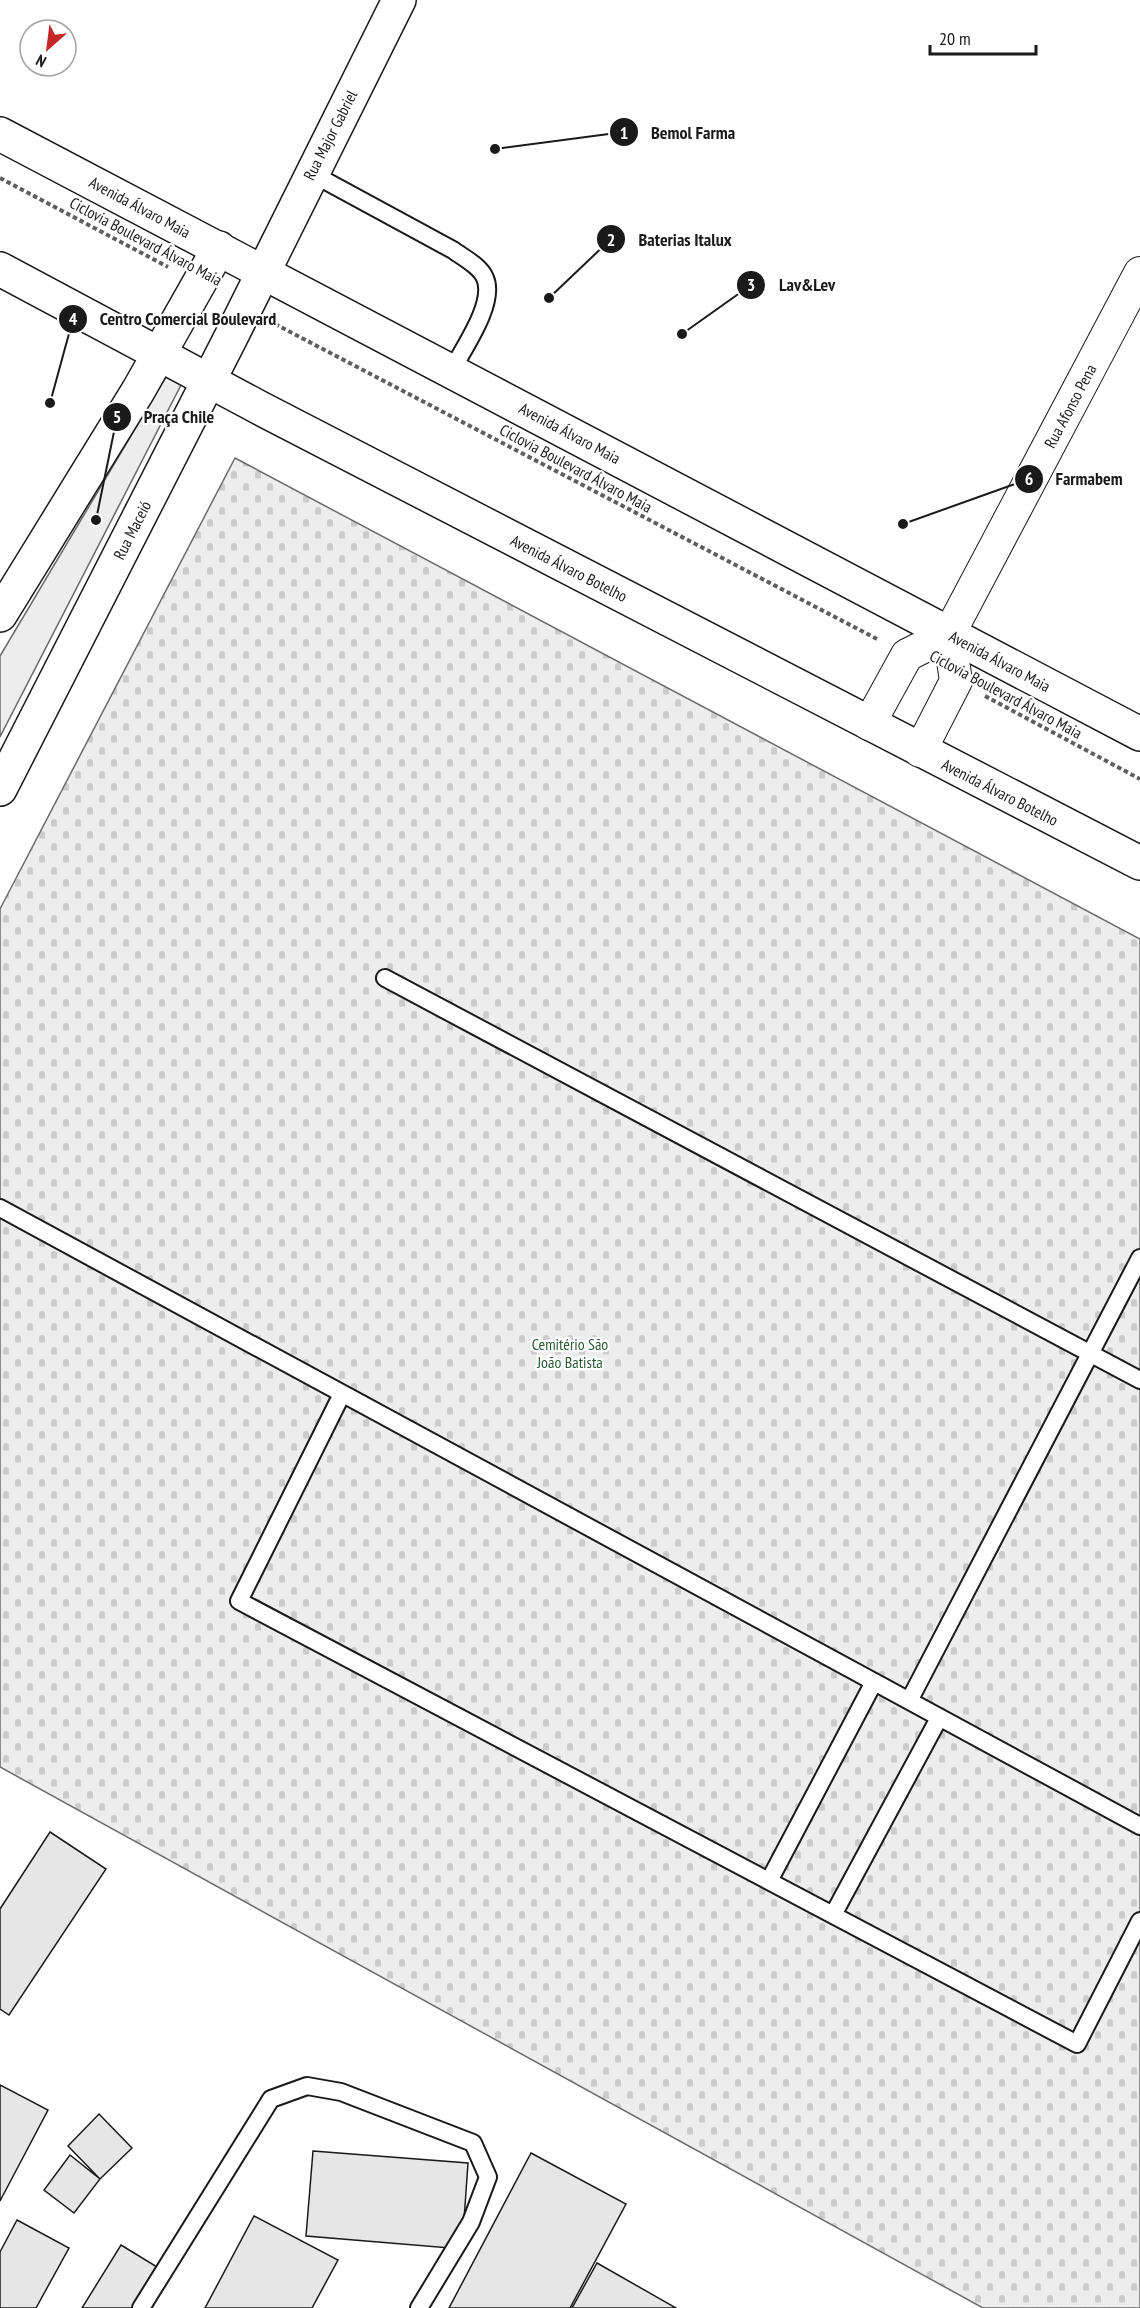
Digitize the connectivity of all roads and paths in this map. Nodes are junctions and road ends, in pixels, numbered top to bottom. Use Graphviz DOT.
graph roads {
  1 [pos="399,0"];
  2 [pos="0,134"];
  3 [pos="311,173"];
  4 [pos="0,178"];
  5 [pos="219,248"];
  6 [pos="0,269"];
  7 [pos="262,270"];
  8 [pos="1140,273"];
  9 [pos="198,283"];
  10 [pos="245,307"];
  11 [pos="160,353"];
  12 [pos="452,370"];
  13 [pos="209,380"];
  14 [pos="0,615"];
  15 [pos="949,634"];
  16 [pos="907,655"];
  17 [pos="956,681"];
  18 [pos="869,724"];
  19 [pos="1140,734"];
  20 [pos="920,751"];
  21 [pos="1140,779"];
  22 [pos="0,789"];
  23 [pos="1140,863"];
  24 [pos="385,978"];
  25 [pos="0,1208"];
  26 [pos="1140,1258"];
  27 [pos="1090,1354"];
  28 [pos="1140,1380"];
  29 [pos="342,1394"];
  30 [pos="874,1682"];
  31 [pos="909,1701"];
  32 [pos="939,1718"];
  33 [pos="1140,1826"];
  34 [pos="768,1881"];
  35 [pos="833,1915"];
  36 [pos="1140,1921"];
  37 [pos="141,2308"];
  38 [pos="418,2308"];
  1 -- 3 [label="main road, Rua Major Gabriel"];
  2 -- 5 [label="main road, Avenida Álvaro Maia"];
  3 -- 7 [label="main road, Rua Major Gabriel"];
  3 -- 12 [label="lane"];
  4 -- 9 [label="path, Ciclovia Boulevard Álvaro Maia"];
  5 -- 7 [label="main road, Avenida Álvaro Maia"];
  5 -- 9 [label="main road"];
  6 -- 11 [label="main road, Avenida Álvaro Botelho"];
  7 -- 10 [label="main road, Rua Maceió"];
  7 -- 12 [label="main road, Avenida Álvaro Maia"];
  8 -- 15 [label="street, Rua Afonso Pena"];
  9 -- 11 [label="main road"];
  10 -- 13 [label="main road, Rua Maceió"];
  10 -- 16 [label="path, Ciclovia Boulevard Álvaro Maia"];
  11 -- 13 [label="main road, Avenida Álvaro Botelho"];
  11 -- 14 [label="main road"];
  12 -- 15 [label="main road, Avenida Álvaro Maia"];
  13 -- 18 [label="main road, Avenida Álvaro Botelho"];
  13 -- 22 [label="main road, Rua Maceió"];
  15 -- 16 [label="street"];
  15 -- 17 [label="street"];
  15 -- 19 [label="main road, Avenida Álvaro Maia"];
  16 -- 18 [label="street"];
  17 -- 20 [label="street"];
  17 -- 21 [label="path, Ciclovia Boulevard Álvaro Maia"];
  18 -- 20 [label="main road, Avenida Álvaro Botelho"];
  20 -- 23 [label="main road, Avenida Álvaro Botelho"];
  24 -- 27 [label="lane"];
  25 -- 29 [label="lane"];
  26 -- 27 [label="lane"];
  27 -- 28 [label="lane"];
  27 -- 31 [label="lane"];
  29 -- 30 [label="lane"];
  29 -- 34 [label="lane"];
  30 -- 31 [label="lane"];
  30 -- 34 [label="lane"];
  31 -- 32 [label="lane"];
  32 -- 33 [label="lane"];
  32 -- 35 [label="lane"];
  34 -- 35 [label="lane"];
  35 -- 36 [label="lane"];
  37 -- 38 [label="lane"];
}
